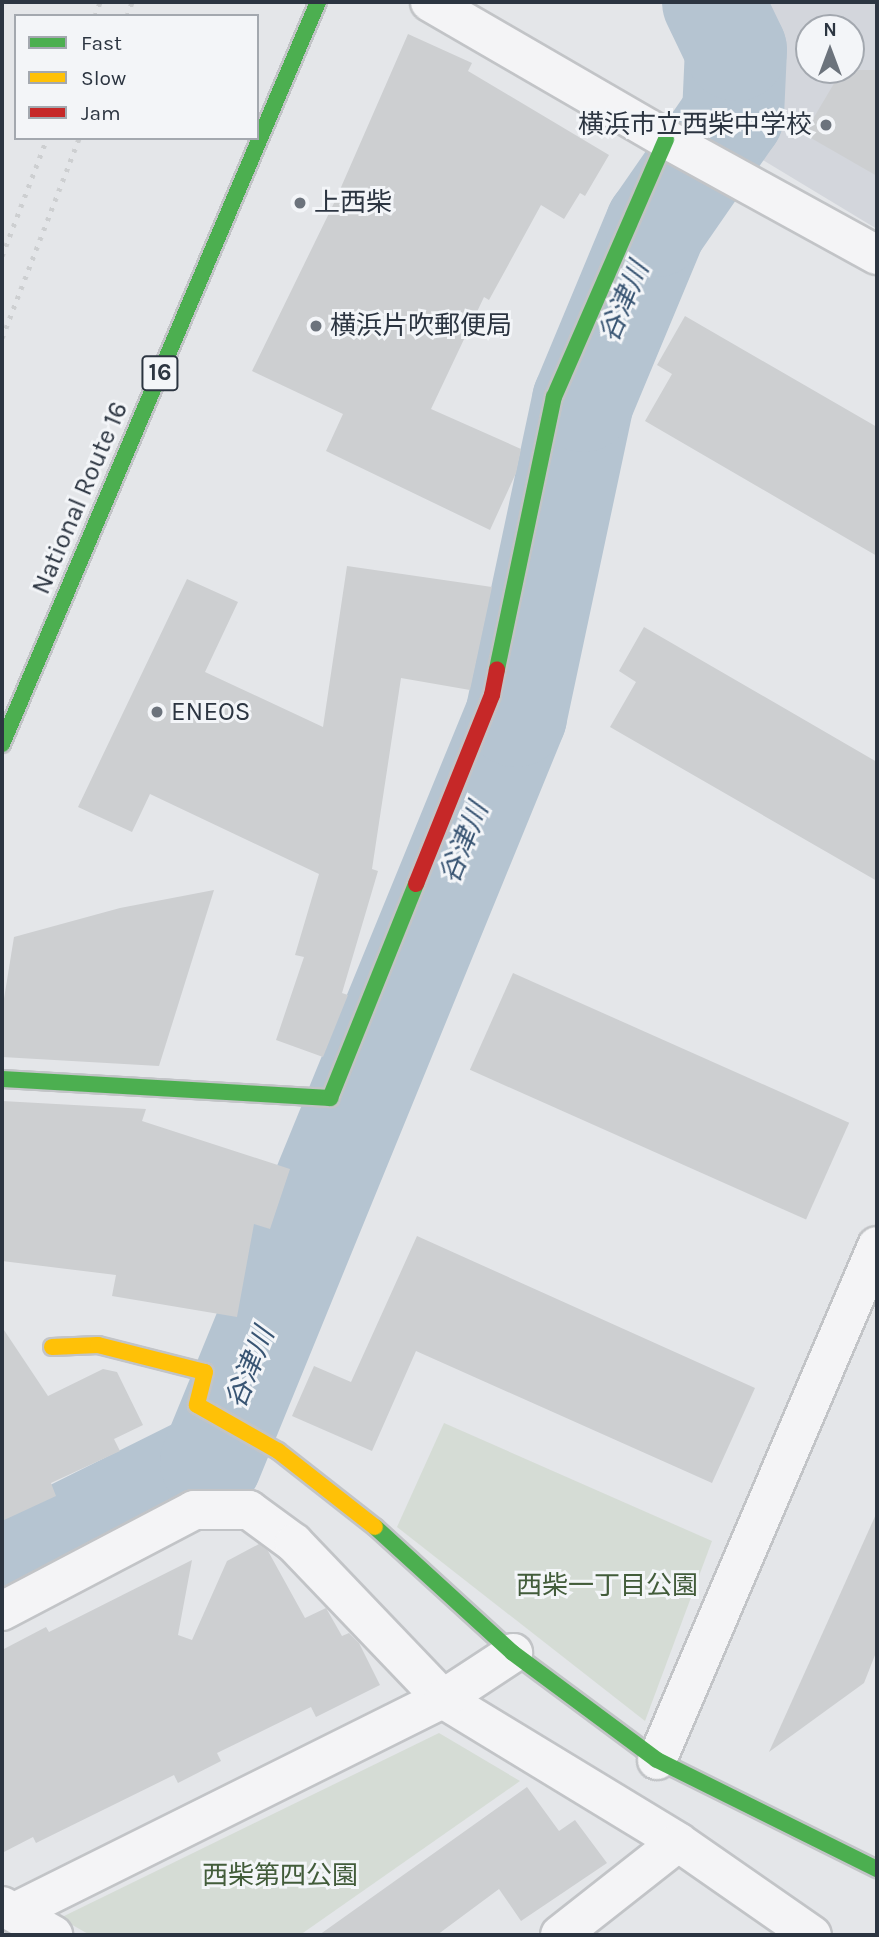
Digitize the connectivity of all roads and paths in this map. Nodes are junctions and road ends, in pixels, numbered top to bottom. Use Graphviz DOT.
graph roads {
  1 [pos="318,2"];
  2 [pos="430,2"];
  3 [pos="666,139"];
  4 [pos="877,255"];
  5 [pos="2,744"];
  6 [pos="2,1079"];
  7 [pos="877,1246"];
  8 [pos="52,1347"];
  9 [pos="2,1611"];
  10 [pos="513,1653"];
  11 [pos="443,1699"];
  12 [pos="657,1760"];
  13 [pos="678,1842"];
  14 [pos="877,1870"];
  15 [pos="9,1909"];
  16 [pos="53,1935"];
  17 [pos="560,1935"];
  18 [pos="812,1935"];
  1 -- 5 [label="main road, National Route 16 / 16"];
  2 -- 3 [label="street"];
  3 -- 4 [label="street"];
  3 -- 6 [label="main road"];
  7 -- 12 [label="street"];
  8 -- 10 [label="main road"];
  9 -- 11 [label="street"];
  10 -- 11 [label="street"];
  10 -- 12 [label="main road"];
  11 -- 13 [label="street"];
  11 -- 15 [label="street"];
  12 -- 14 [label="main road"];
  13 -- 17 [label="street"];
  13 -- 18 [label="street"];
  15 -- 16 [label="street"];
}
